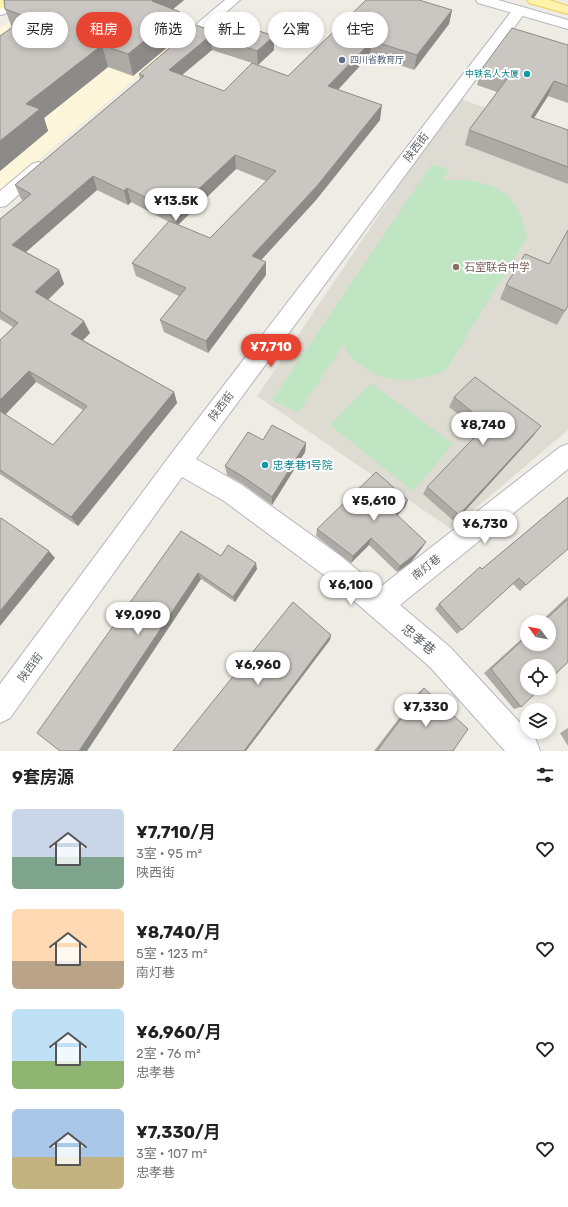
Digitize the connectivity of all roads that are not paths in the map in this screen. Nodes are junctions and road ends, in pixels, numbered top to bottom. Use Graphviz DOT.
graph roads {
  1 [pos="15,0"];
  2 [pos="233,0"];
  3 [pos="483,0"];
  4 [pos="0,5"];
  5 [pos="526,5"];
  6 [pos="568,10"];
  7 [pos="0,11"];
  8 [pos="568,25"];
  9 [pos="167,57"];
  10 [pos="48,160"];
  11 [pos="0,201"];
  12 [pos="568,455"];
  13 [pos="179,462"];
  14 [pos="379,605"];
  15 [pos="0,708"];
  16 [pos="525,751"];
  1 -- 4 [label="main road"];
  1 -- 7 [label="street"];
  2 -- 9 [label="street"];
  3 -- 5 [label="street"];
  5 -- 6 [label="main road"];
  5 -- 8 [label="street"];
  5 -- 13 [label="street, 陕西街"];
  10 -- 11 [label="street"];
  12 -- 14 [label="street, 南灯巷"];
  13 -- 14 [label="street, 忠孝巷"];
  13 -- 15 [label="street, 陕西街"];
  14 -- 16 [label="street, 忠孝巷"];
}
